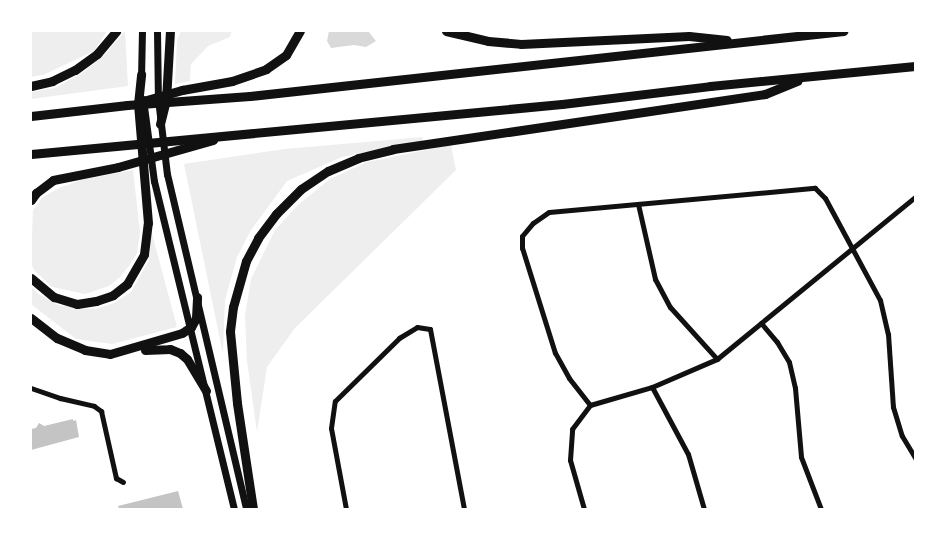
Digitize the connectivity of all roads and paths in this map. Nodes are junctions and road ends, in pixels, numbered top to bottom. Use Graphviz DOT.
graph roads {
  1 [pos="116,31"];
  2 [pos="142,31"];
  3 [pos="157,31"];
  4 [pos="170,31"];
  5 [pos="300,31"];
  6 [pos="446,31"];
  7 [pos="843,31"];
  8 [pos="737,41"];
  9 [pos="915,66"];
  10 [pos="141,74"];
  11 [pos="807,78"];
  12 [pos="31,86"];
  13 [pos="126,105"];
  14 [pos="31,116"];
  15 [pos="160,124"];
  16 [pos="236,133"];
  17 [pos="31,154"];
  18 [pos="149,181"];
  19 [pos="915,197"];
  20 [pos="31,200"];
  21 [pos="638,204"];
  22 [pos="853,248"];
  23 [pos="31,278"];
  24 [pos="197,297"];
  25 [pos="31,318"];
  26 [pos="761,323"];
  27 [pos="191,327"];
  28 [pos="125,352"];
  29 [pos="717,359"];
  30 [pos="652,387"];
  31 [pos="31,388"];
  32 [pos="206,391"];
  33 [pos="590,405"];
  34 [pos="915,458"];
  35 [pos="123,482"];
  36 [pos="234,509"];
  37 [pos="246,509"];
  38 [pos="253,509"];
  39 [pos="346,509"];
  40 [pos="464,509"];
  41 [pos="584,509"];
  42 [pos="704,509"];
  43 [pos="821,509"];
  1 -- 12 [label="highway"];
  2 -- 10 [label="main road"];
  3 -- 15 [label="main road"];
  4 -- 15 [label="highway"];
  5 -- 13 [label="highway"];
  6 -- 8 [label="highway"];
  7 -- 8 [label="highway"];
  8 -- 13 [label="highway"];
  9 -- 11 [label="highway"];
  10 -- 18 [label="highway"];
  11 -- 16 [label="highway"];
  11 -- 38 [label="highway"];
  13 -- 14 [label="highway"];
  15 -- 24 [label="main road"];
  16 -- 17 [label="highway"];
  16 -- 20 [label="highway"];
  18 -- 23 [label="highway"];
  18 -- 27 [label="main road"];
  19 -- 22 [label="street"];
  21 -- 22 [label="street"];
  21 -- 29 [label="street"];
  21 -- 33 [label="street"];
  22 -- 26 [label="street"];
  22 -- 34 [label="street"];
  24 -- 27 [label="highway"];
  24 -- 37 [label="main road"];
  25 -- 28 [label="highway"];
  26 -- 29 [label="street"];
  26 -- 43 [label="street"];
  27 -- 28 [label="highway"];
  27 -- 32 [label="main road"];
  28 -- 32 [label="highway"];
  29 -- 30 [label="street"];
  30 -- 33 [label="street"];
  30 -- 42 [label="street"];
  31 -- 35 [label="street"];
  32 -- 36 [label="main road"];
  33 -- 41 [label="street"];
  39 -- 40 [label="street"];
}
